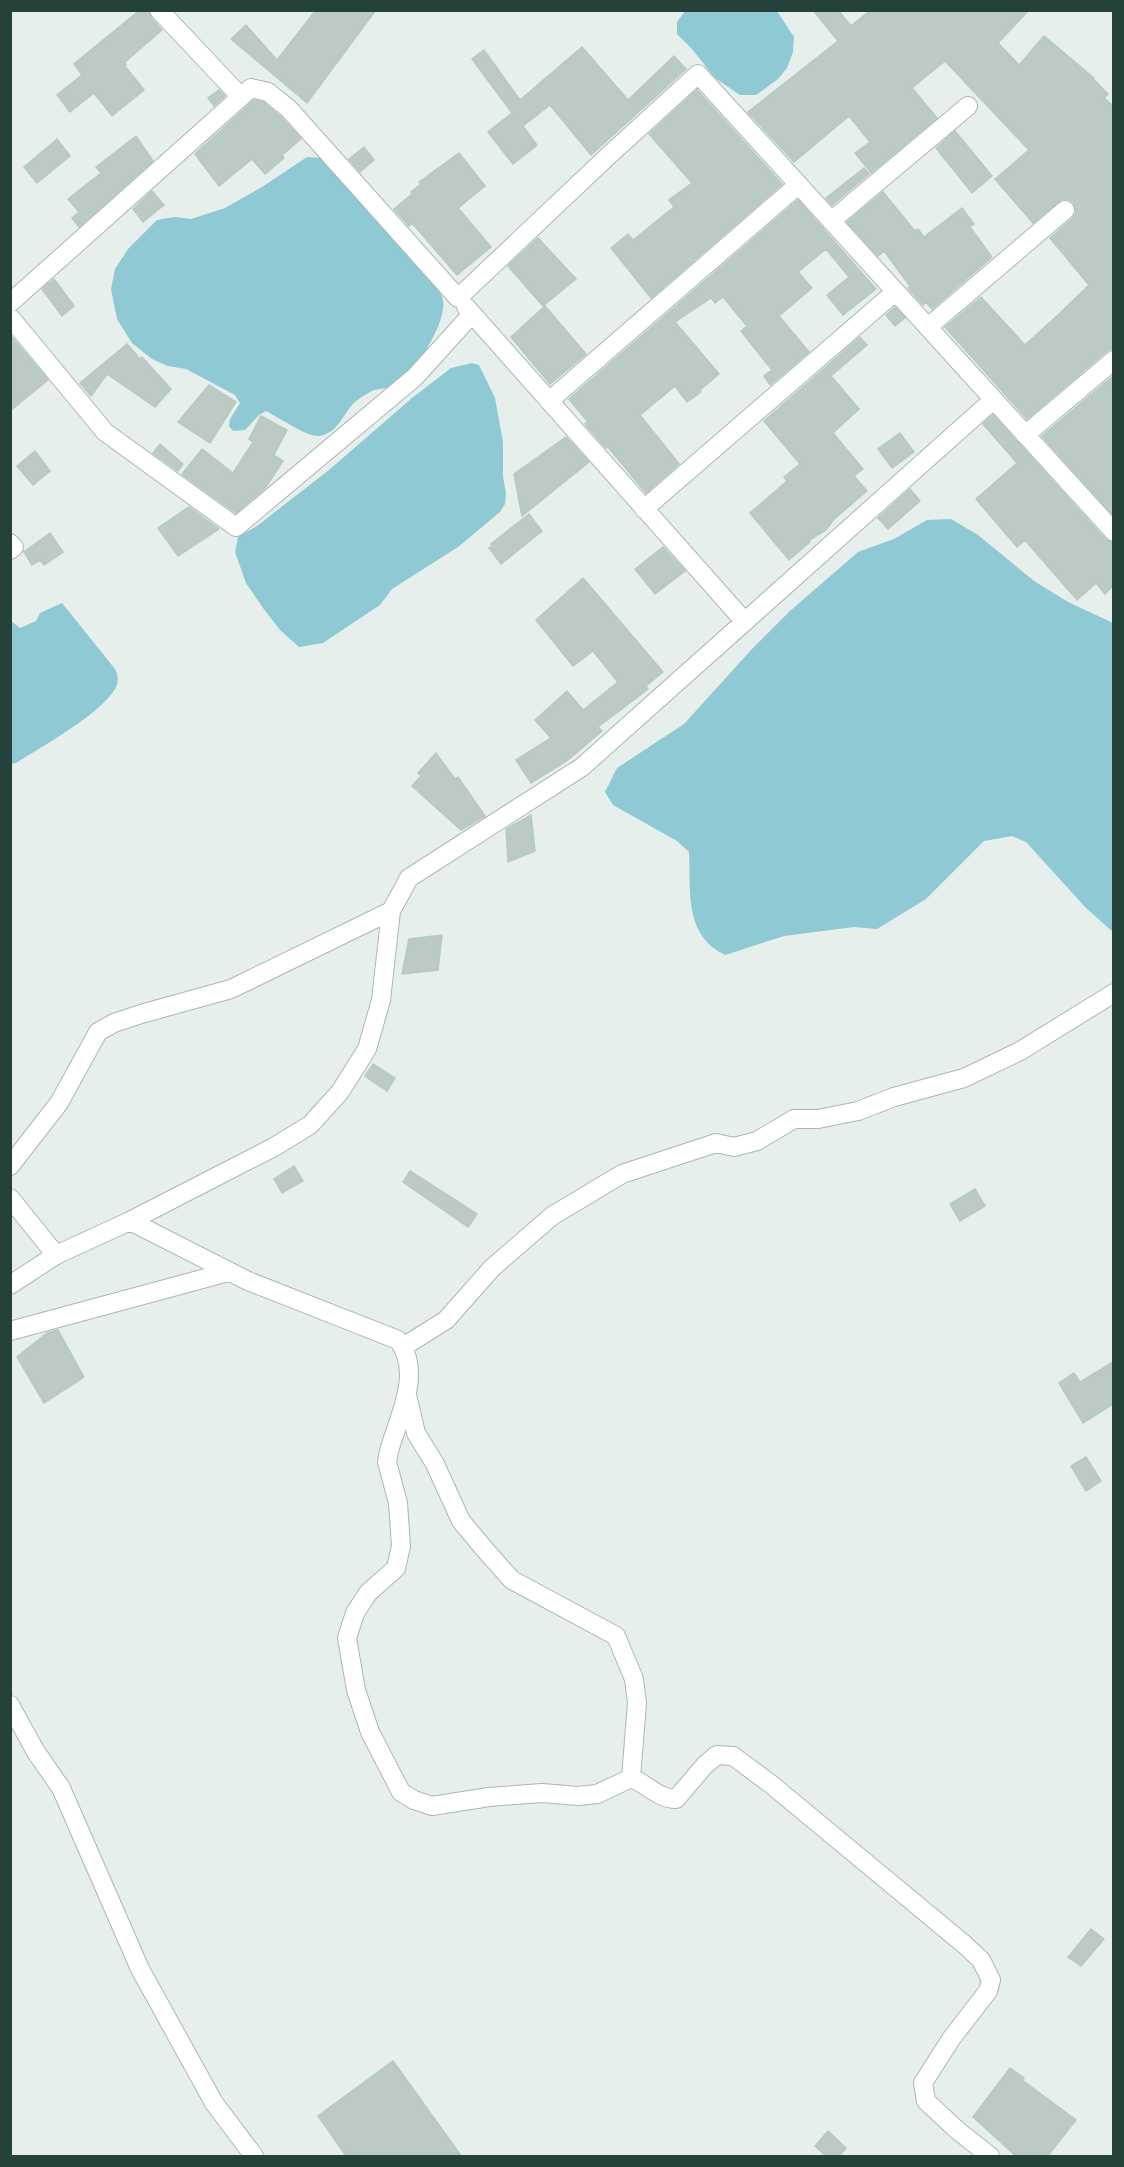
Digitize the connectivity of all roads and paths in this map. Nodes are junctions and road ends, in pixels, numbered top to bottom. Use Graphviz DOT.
graph roads {
  1 [pos="159,10"];
  2 [pos="241,97"];
  3 [pos="968,106"];
  4 [pos="798,185"];
  5 [pos="1065,210"];
  6 [pos="831,221"];
  7 [pos="895,292"];
  8 [pos="458,298"];
  9 [pos="10,303"];
  10 [pos="472,314"];
  11 [pos="10,317"];
  12 [pos="928,327"];
  13 [pos="1113,360"];
  14 [pos="993,400"];
  15 [pos="549,401"];
  16 [pos="1025,435"];
  17 [pos="645,509"];
  18 [pos="1113,532"];
  19 [pos="10,543"];
  20 [pos="10,550"];
  21 [pos="745,622"];
  22 [pos="391,911"];
  23 [pos="1113,993"];
  24 [pos="10,1166"];
  25 [pos="10,1198"];
  26 [pos="130,1221"];
  27 [pos="56,1255"];
  28 [pos="228,1272"];
  29 [pos="10,1285"];
  30 [pos="10,1331"];
  31 [pos="404,1347"];
  32 [pos="406,1392"];
  33 [pos="10,1705"];
  34 [pos="631,1778"];
  35 [pos="254,2157"];
  36 [pos="990,2157"];
  1 -- 2 [label="street"];
  2 -- 8 [label="street"];
  2 -- 9 [label="street"];
  3 -- 6 [label="street"];
  4 -- 6 [label="street"];
  4 -- 8 [label="street"];
  4 -- 15 [label="street"];
  5 -- 12 [label="street"];
  6 -- 7 [label="street"];
  7 -- 12 [label="street"];
  7 -- 17 [label="street"];
  8 -- 10 [label="street"];
  10 -- 11 [label="street"];
  10 -- 15 [label="street"];
  12 -- 14 [label="street"];
  13 -- 16 [label="street"];
  14 -- 16 [label="street"];
  14 -- 21 [label="street"];
  15 -- 17 [label="street"];
  16 -- 18 [label="street"];
  17 -- 21 [label="street"];
  19 -- 20 [label="street"];
  21 -- 22 [label="street"];
  22 -- 24 [label="street"];
  22 -- 26 [label="street"];
  23 -- 31 [label="street"];
  25 -- 27 [label="street"];
  26 -- 27 [label="street"];
  26 -- 28 [label="street"];
  27 -- 29 [label="street"];
  28 -- 30 [label="street"];
  28 -- 31 [label="street"];
  31 -- 32 [label="street"];
  32 -- 34 [label="street"];
  32 -- 34 [label="street"];
  33 -- 35 [label="street"];
  34 -- 36 [label="street"];
}
